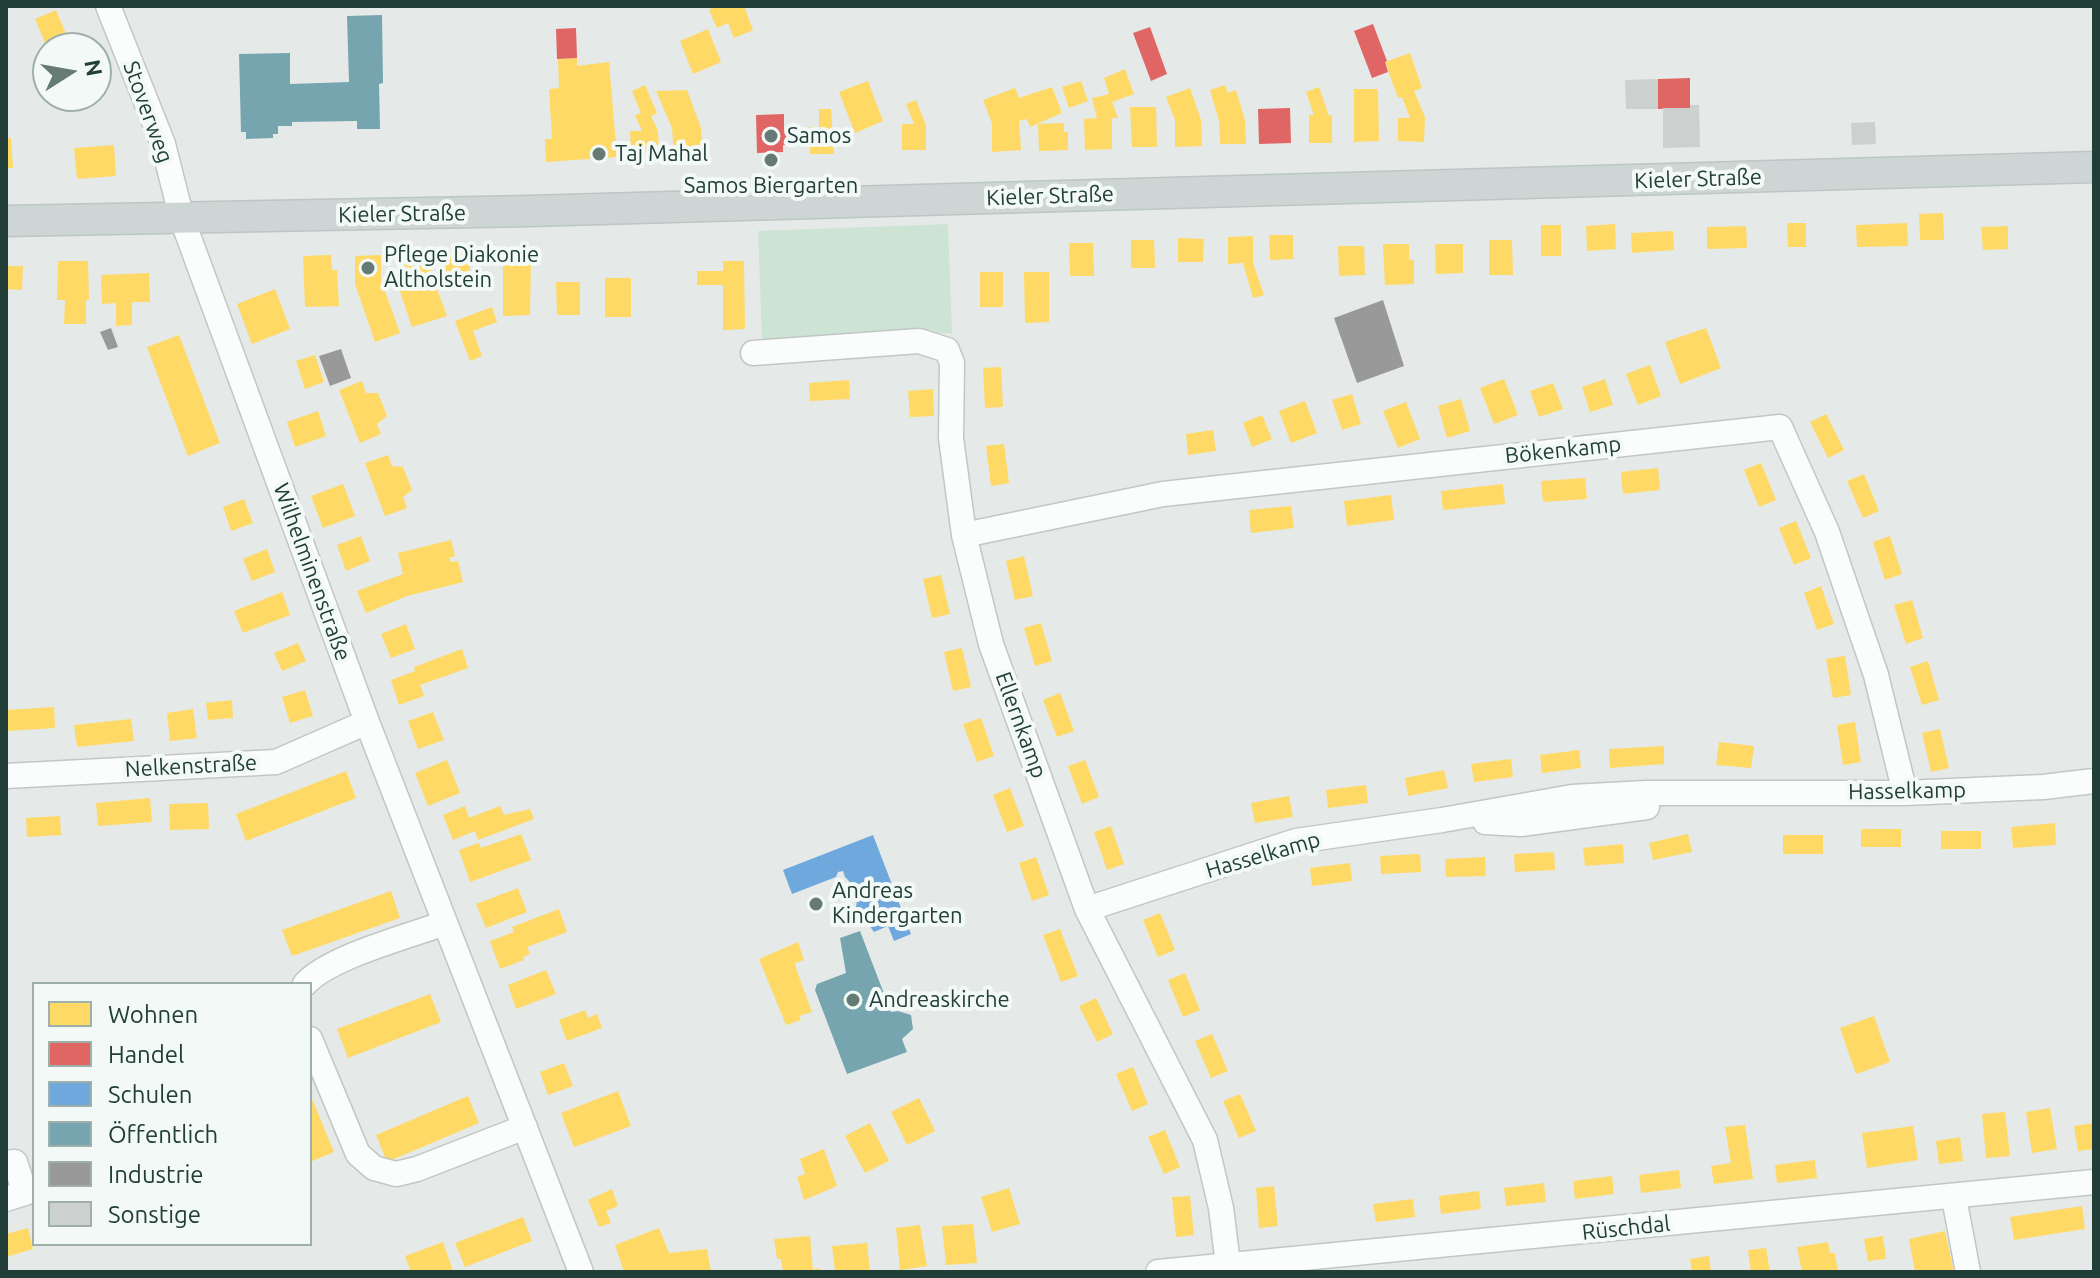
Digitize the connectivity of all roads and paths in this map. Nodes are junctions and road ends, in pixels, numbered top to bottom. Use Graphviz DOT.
graph roads {
  1 [pos="108,6"];
  2 [pos="2094,167"];
  3 [pos="182,219"];
  4 [pos="6,221"];
  5 [pos="753,353"];
  6 [pos="964,535"];
  7 [pos="367,722"];
  8 [pos="6,776"];
  9 [pos="2094,781"];
  10 [pos="1905,793"];
  11 [pos="1087,909"];
  12 [pos="445,923"];
  13 [pos="307,982"];
  14 [pos="312,1044"];
  15 [pos="525,1127"];
  16 [pos="6,1163"];
  17 [pos="2094,1182"];
  18 [pos="22,1194"];
  19 [pos="1954,1198"];
  20 [pos="1228,1264"];
  21 [pos="581,1272"];
  22 [pos="1158,1272"];
  23 [pos="1968,1272"];
  1 -- 3 [label="street, Stoverweg"];
  2 -- 3 [label="main road, Kieler Straße"];
  3 -- 4 [label="main road, Kieler Straße"];
  3 -- 7 [label="street, Wilhelminenstraße"];
  5 -- 6 [label="street, Ellernkamp"];
  6 -- 10 [label="street, Bökenkamp"];
  6 -- 11 [label="street, Ellernkamp"];
  7 -- 8 [label="street, Nelkenstraße"];
  7 -- 12 [label="street, Wilhelminenstraße"];
  9 -- 10 [label="street, Hasselkamp"];
  10 -- 11 [label="street, Hasselkamp"];
  11 -- 20 [label="street, Ellernkamp"];
  12 -- 13 [label="street"];
  12 -- 15 [label="street, Wilhelminenstraße"];
  14 -- 15 [label="street"];
  15 -- 21 [label="street, Wilhelminenstraße"];
  16 -- 18 [label="street"];
  17 -- 19 [label="street, Rüschdal"];
  19 -- 20 [label="street, Rüschdal"];
  19 -- 23 [label="street"];
  20 -- 22 [label="street, Rüschdal"];
}
